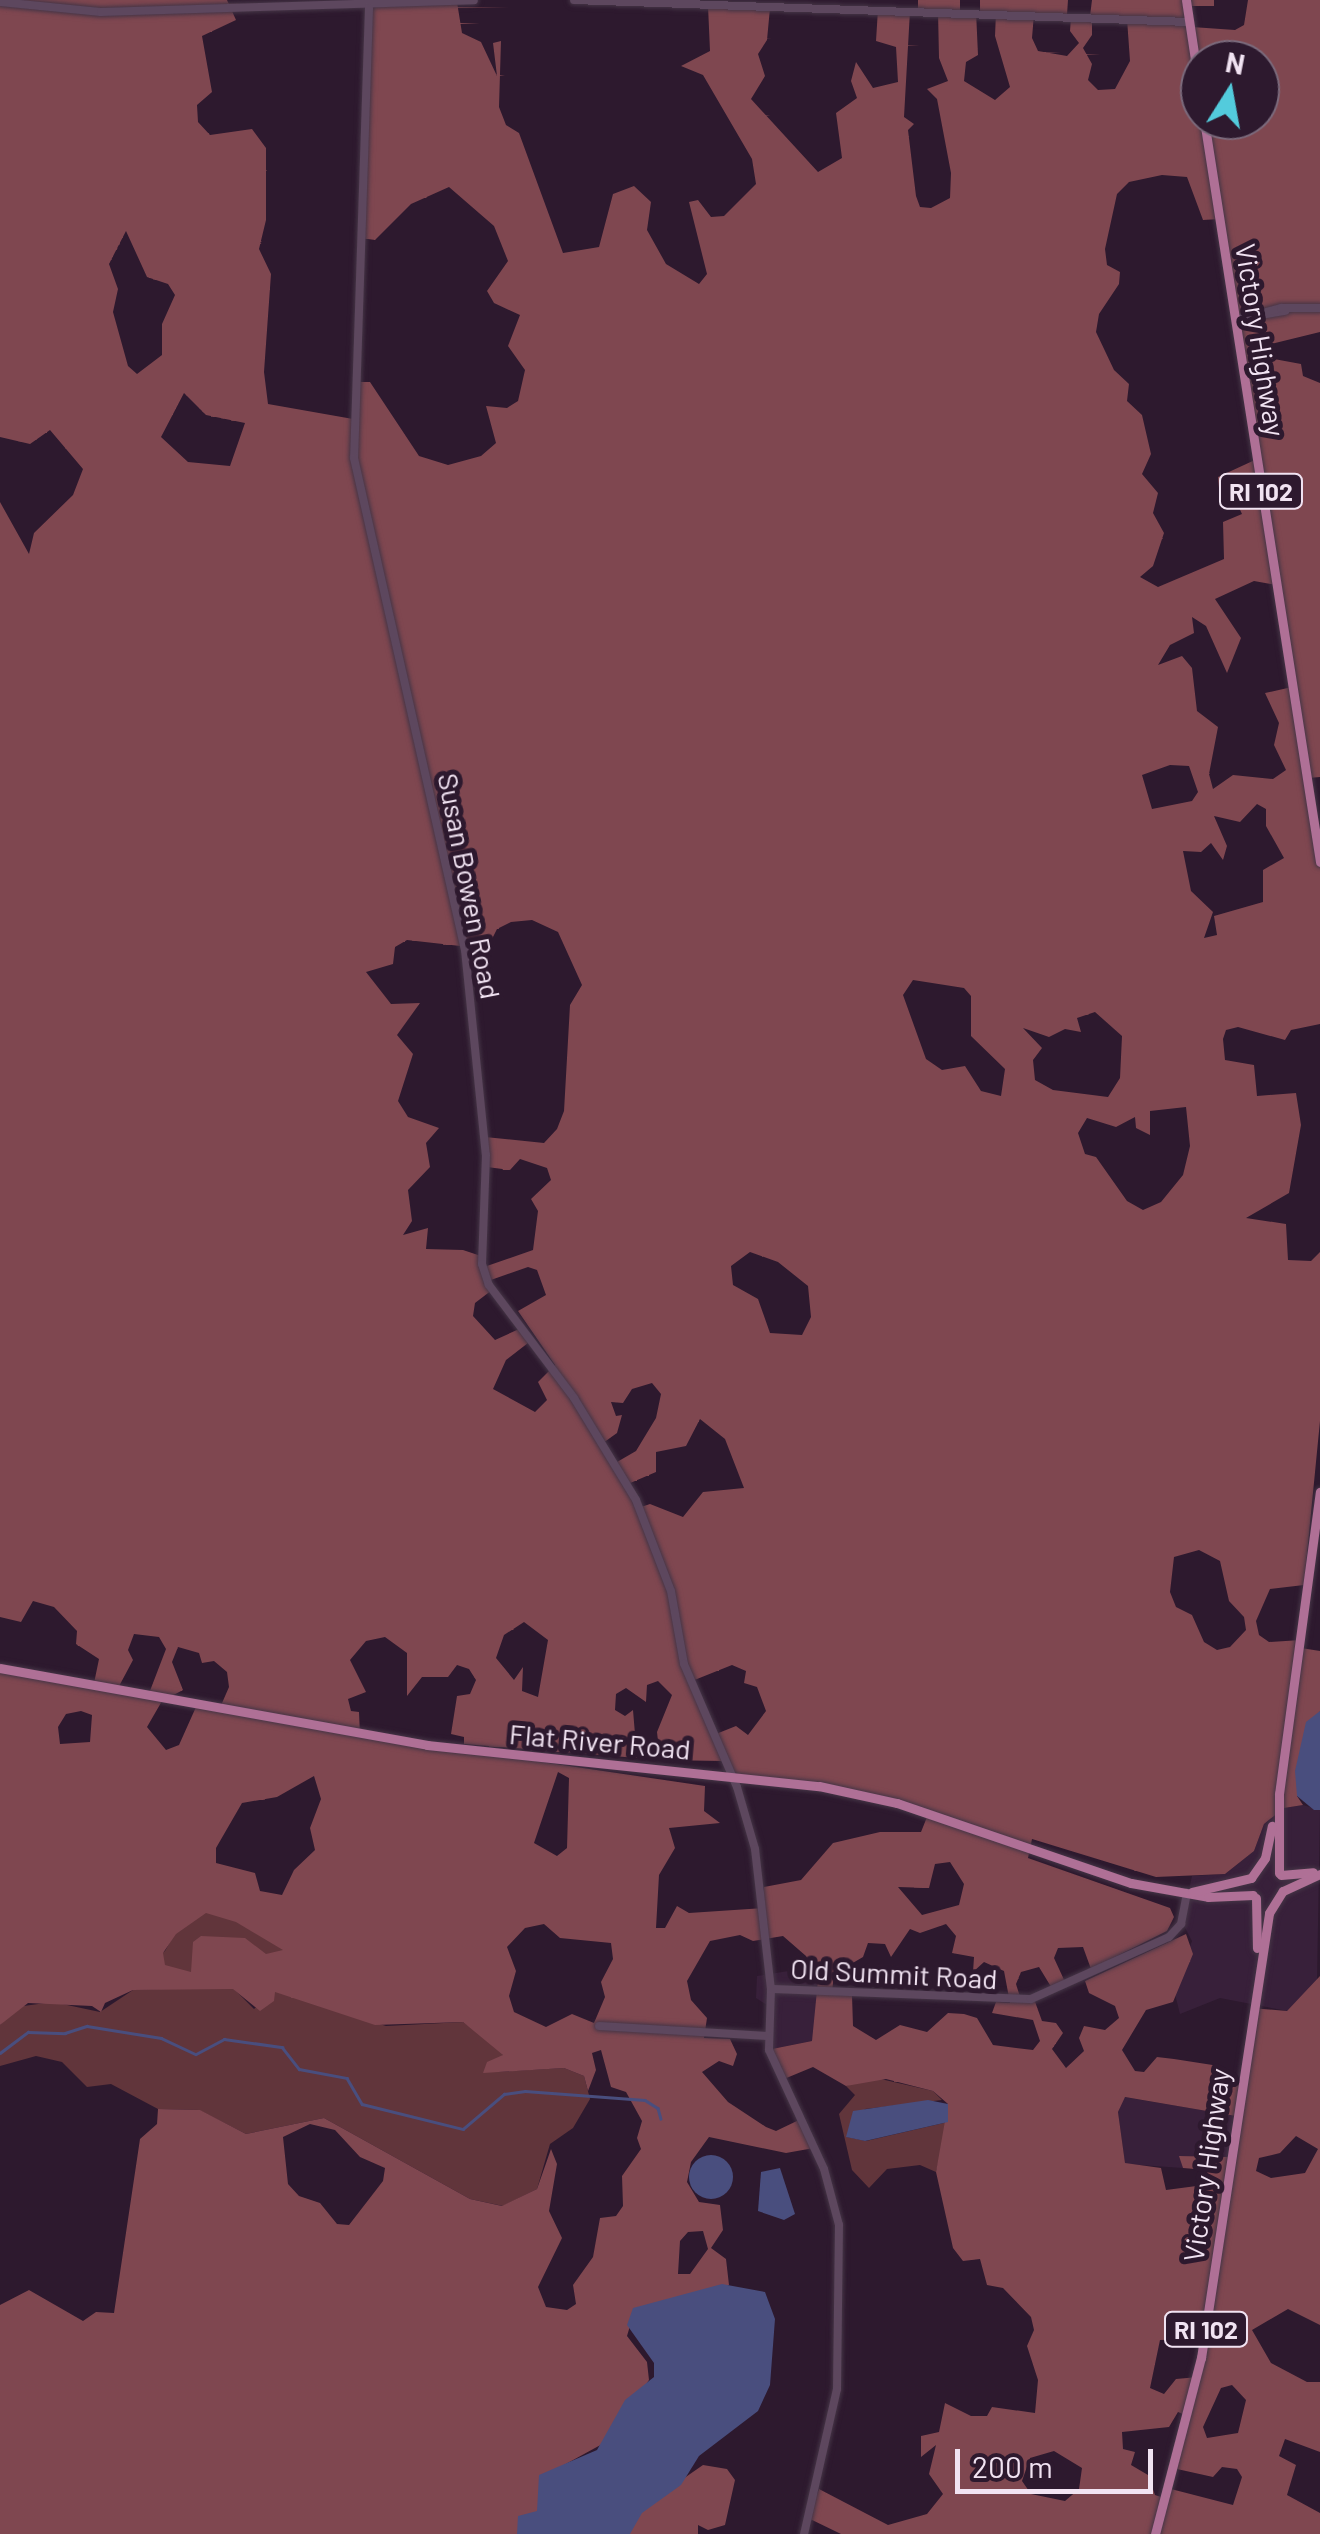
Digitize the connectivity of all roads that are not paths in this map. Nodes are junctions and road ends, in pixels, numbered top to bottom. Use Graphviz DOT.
graph roads {
  1 [pos="474,0"];
  2 [pos="574,0"];
  3 [pos="1186,0"];
  4 [pos="0,2"];
  5 [pos="369,8"];
  6 [pos="1189,22"];
  7 [pos="1192,40"];
  8 [pos="1208,140"];
  9 [pos="1320,308"];
  10 [pos="1239,319"];
  11 [pos="1320,862"];
  12 [pos="1320,1492"];
  13 [pos="0,1668"];
  14 [pos="730,1775"];
  15 [pos="1279,1794"];
  16 [pos="1320,1872"];
  17 [pos="1255,1874"];
  18 [pos="1280,1874"];
  19 [pos="1283,1891"];
  20 [pos="1187,1892"];
  21 [pos="1254,1896"];
  22 [pos="1274,1901"];
  23 [pos="1255,1975"];
  24 [pos="772,1989"];
  25 [pos="599,2026"];
  26 [pos="768,2036"];
  27 [pos="804,2534"];
  28 [pos="1155,2534"];
  1 -- 5 [label="street"];
  2 -- 6 [label="street"];
  3 -- 6 [label="main road"];
  4 -- 5 [label="street"];
  5 -- 14 [label="street, Susan Bowen Road"];
  6 -- 7 [label="main road"];
  8 -- 10 [label="main road, Victory Highway / RI 102"];
  9 -- 10 [label="street"];
  10 -- 11 [label="main road, Victory Highway / RI 102"];
  12 -- 15 [label="main road"];
  13 -- 14 [label="main road, Flat River Road"];
  14 -- 20 [label="main road, Flat River Road"];
  14 -- 24 [label="street, Old Summit Road"];
  15 -- 17 [label="main road"];
  15 -- 18 [label="main road"];
  16 -- 18 [label="main road"];
  16 -- 19 [label="main road"];
  17 -- 18 [label="main road"];
  17 -- 20 [label="main road, Flat River Road"];
  17 -- 21 [label="main road, Victory Highway"];
  18 -- 19 [label="main road"];
  19 -- 22 [label="main road"];
  20 -- 21 [label="main road, Flat River Road"];
  20 -- 24 [label="street, Old Summit Road"];
  21 -- 22 [label="main road, Flat River Road"];
  21 -- 23 [label="main road, Victory Highway / RI 102"];
  22 -- 23 [label="main road, Victory Highway / RI 102"];
  23 -- 28 [label="main road, Victory Highway / RI 102"];
  24 -- 26 [label="street"];
  25 -- 26 [label="street"];
  26 -- 27 [label="street"];
}
